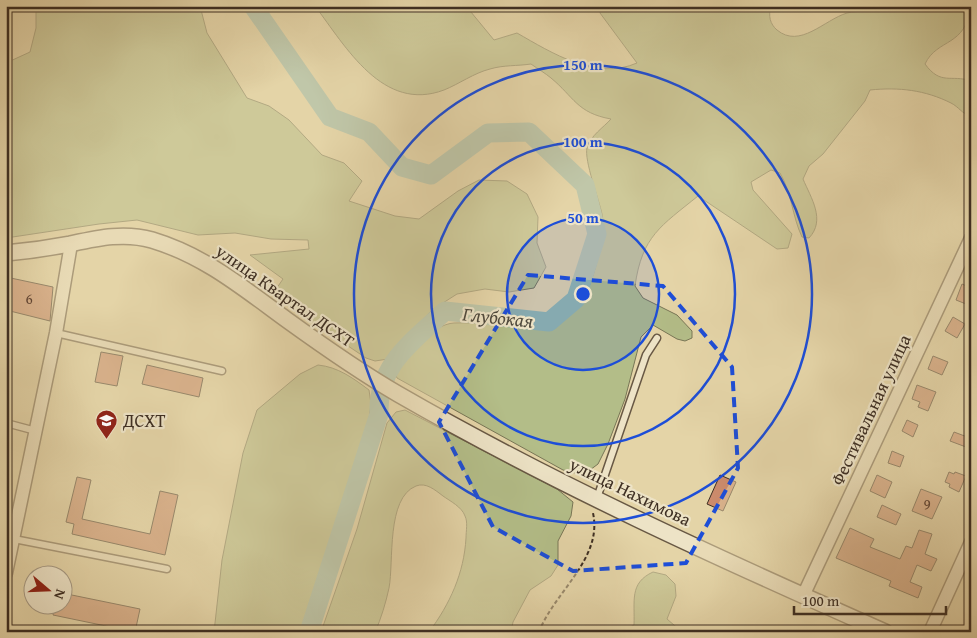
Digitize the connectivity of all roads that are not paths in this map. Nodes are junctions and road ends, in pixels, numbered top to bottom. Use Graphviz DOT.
graph roads {
  1 [pos="971,238"];
  2 [pos="71,244"];
  3 [pos="6,253"];
  4 [pos="56,333"];
  5 [pos="657,338"];
  6 [pos="222,371"];
  7 [pos="365,374"];
  8 [pos="6,423"];
  9 [pos="36,431"];
  10 [pos="597,498"];
  11 [pos="12,536"];
  12 [pos="971,542"];
  13 [pos="167,569"];
  14 [pos="6,574"];
  15 [pos="803,596"];
  16 [pos="885,632"];
  17 [pos="930,632"];
  1 -- 15 [label="street, Фестивальная улица"];
  2 -- 3 [label="street, улица Квартал ДСХТ"];
  2 -- 4 [label="street"];
  2 -- 7 [label="street, улица Квартал ДСХТ"];
  4 -- 6 [label="lane"];
  4 -- 9 [label="street"];
  5 -- 10 [label="lane"];
  7 -- 10 [label="street, улица Нахимова"];
  8 -- 9 [label="lane"];
  9 -- 11 [label="street"];
  10 -- 15 [label="street, улица Нахимова"];
  11 -- 13 [label="lane"];
  11 -- 14 [label="street"];
  12 -- 17 [label="street"];
  15 -- 16 [label="street, улица Нахимова"];
}
